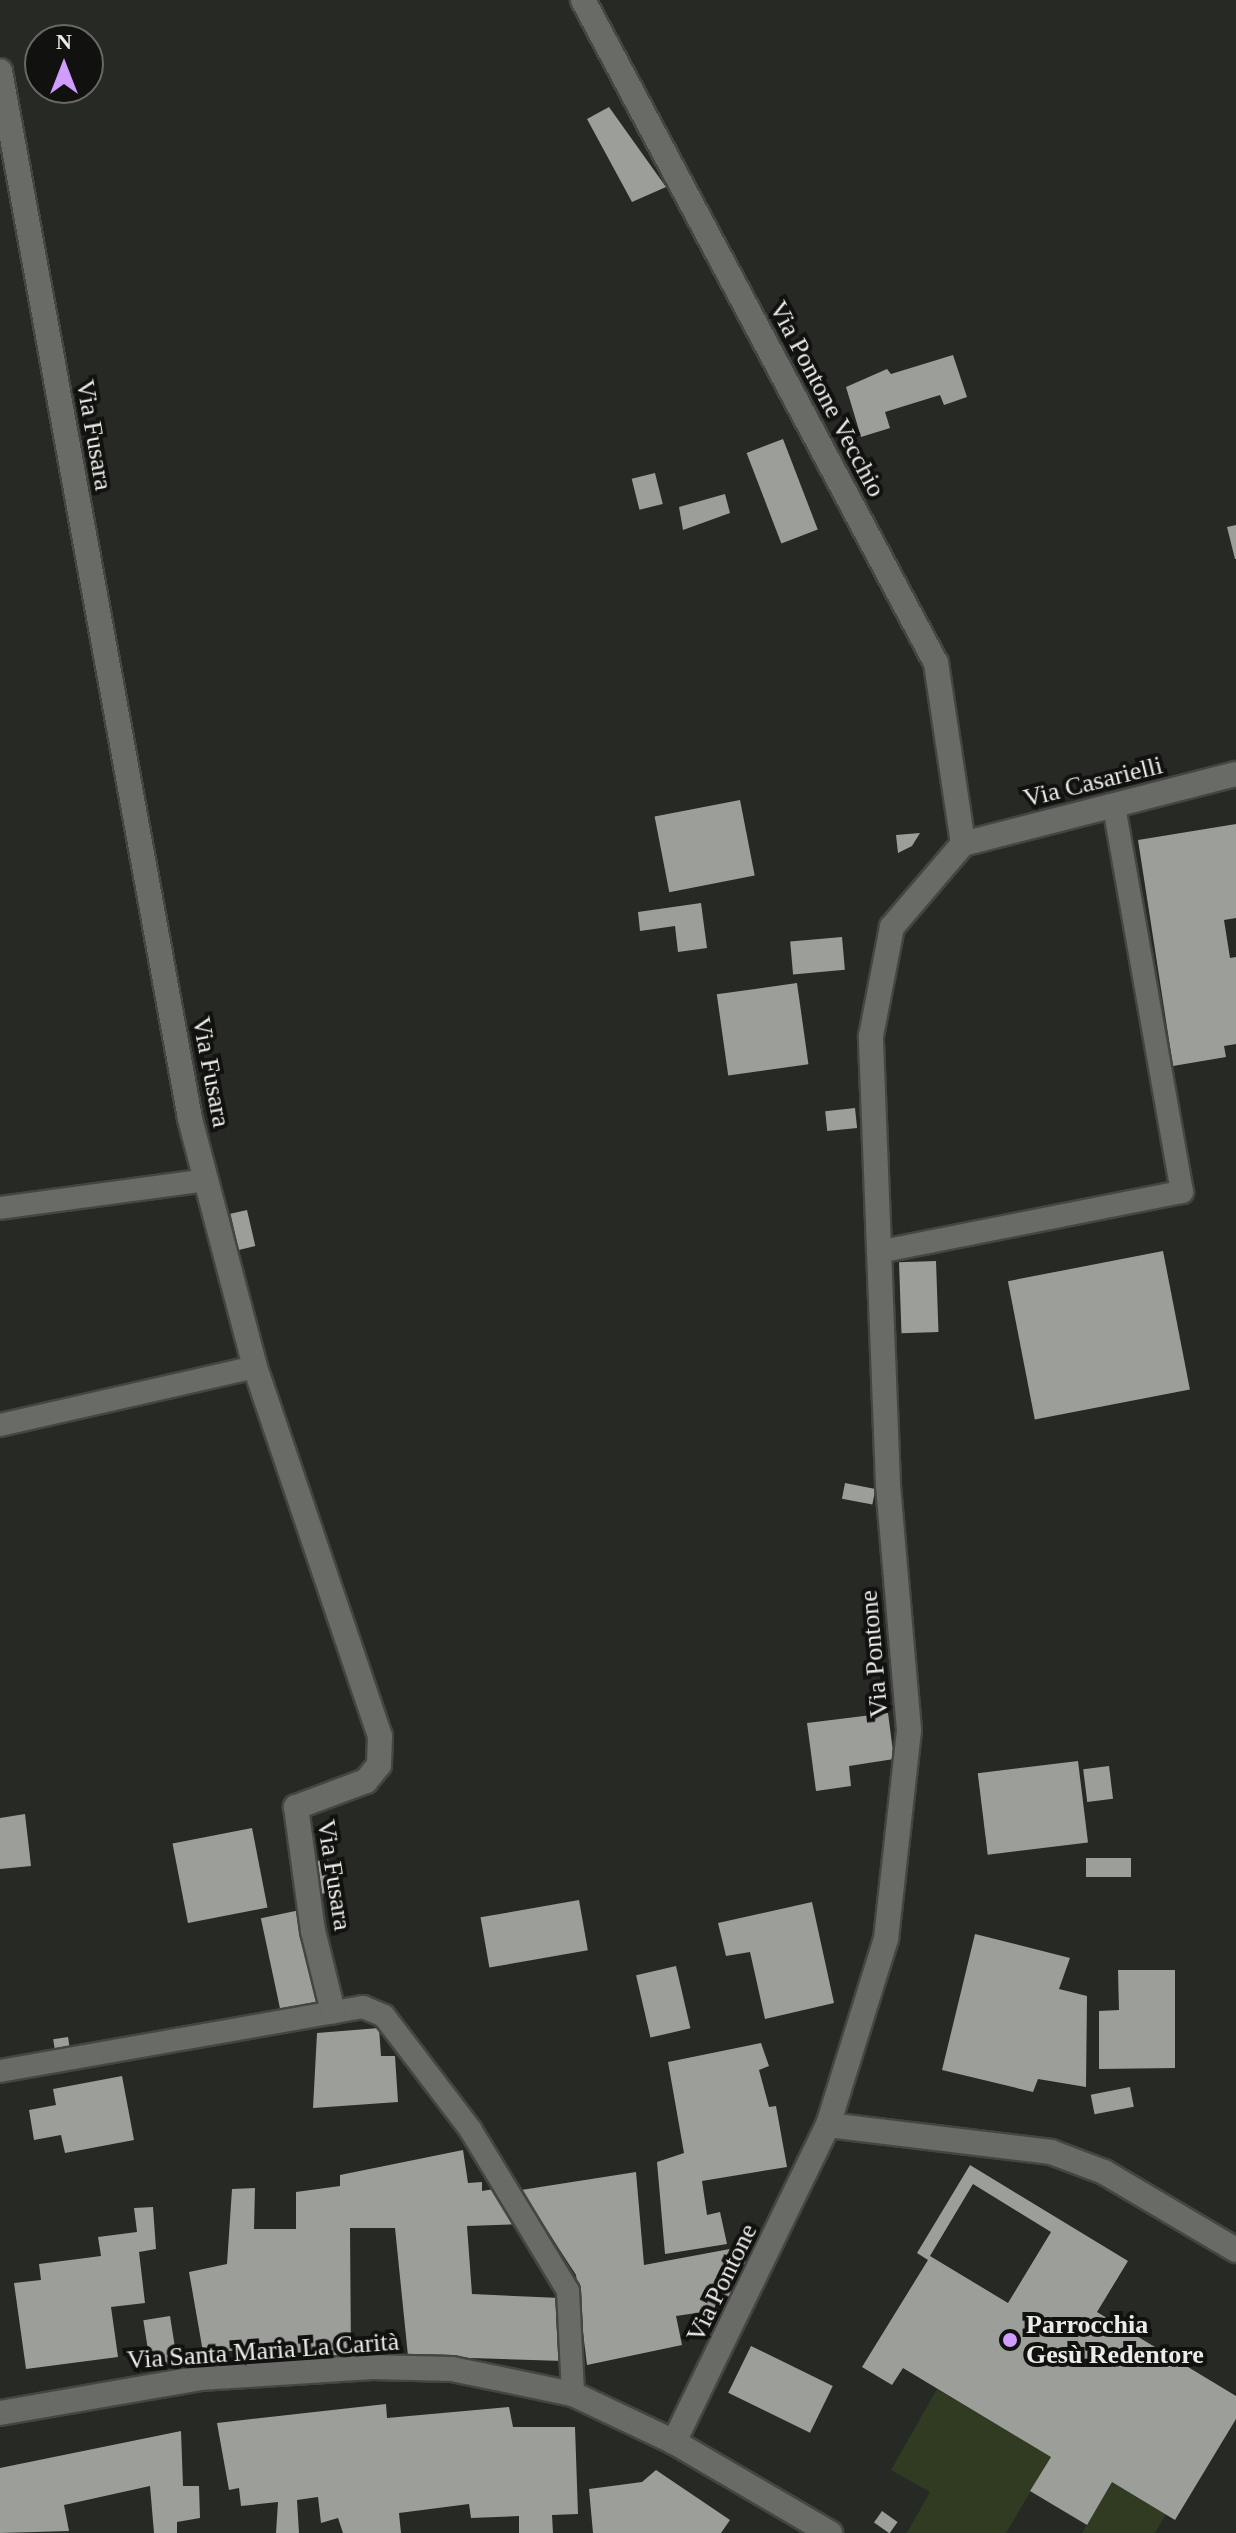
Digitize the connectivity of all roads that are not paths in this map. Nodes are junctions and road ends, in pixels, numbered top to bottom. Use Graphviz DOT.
graph roads {
  1 [pos="583,0"];
  2 [pos="0,71"];
  3 [pos="1236,774"];
  4 [pos="1114,806"];
  5 [pos="963,844"];
  6 [pos="206,1180"];
  7 [pos="0,1208"];
  8 [pos="878,1252"];
  9 [pos="255,1367"];
  10 [pos="0,1425"];
  11 [pos="333,2012"];
  12 [pos="0,2071"];
  13 [pos="828,2125"];
  14 [pos="1236,2250"];
  15 [pos="573,2394"];
  16 [pos="0,2413"];
  17 [pos="674,2442"];
  18 [pos="830,2533"];
  1 -- 5 [label="street, Via Pontone Vecchio"];
  2 -- 6 [label="street, Via Fusara"];
  3 -- 4 [label="street, Via Casarielli"];
  4 -- 5 [label="street, Via Casarielli"];
  4 -- 8 [label="lane"];
  5 -- 8 [label="street, Via Pontone"];
  6 -- 7 [label="lane"];
  6 -- 9 [label="street, Via Fusara"];
  8 -- 13 [label="street, Via Pontone"];
  9 -- 10 [label="lane"];
  9 -- 11 [label="street, Via Fusara"];
  11 -- 12 [label="lane"];
  11 -- 15 [label="lane"];
  13 -- 14 [label="street"];
  13 -- 17 [label="street, Via Pontone"];
  15 -- 16 [label="street, Via Santa Maria La Carità"];
  15 -- 17 [label="street, Via Santa Maria La Carità"];
  17 -- 18 [label="street, Via Santa Maria La Carità"];
}
